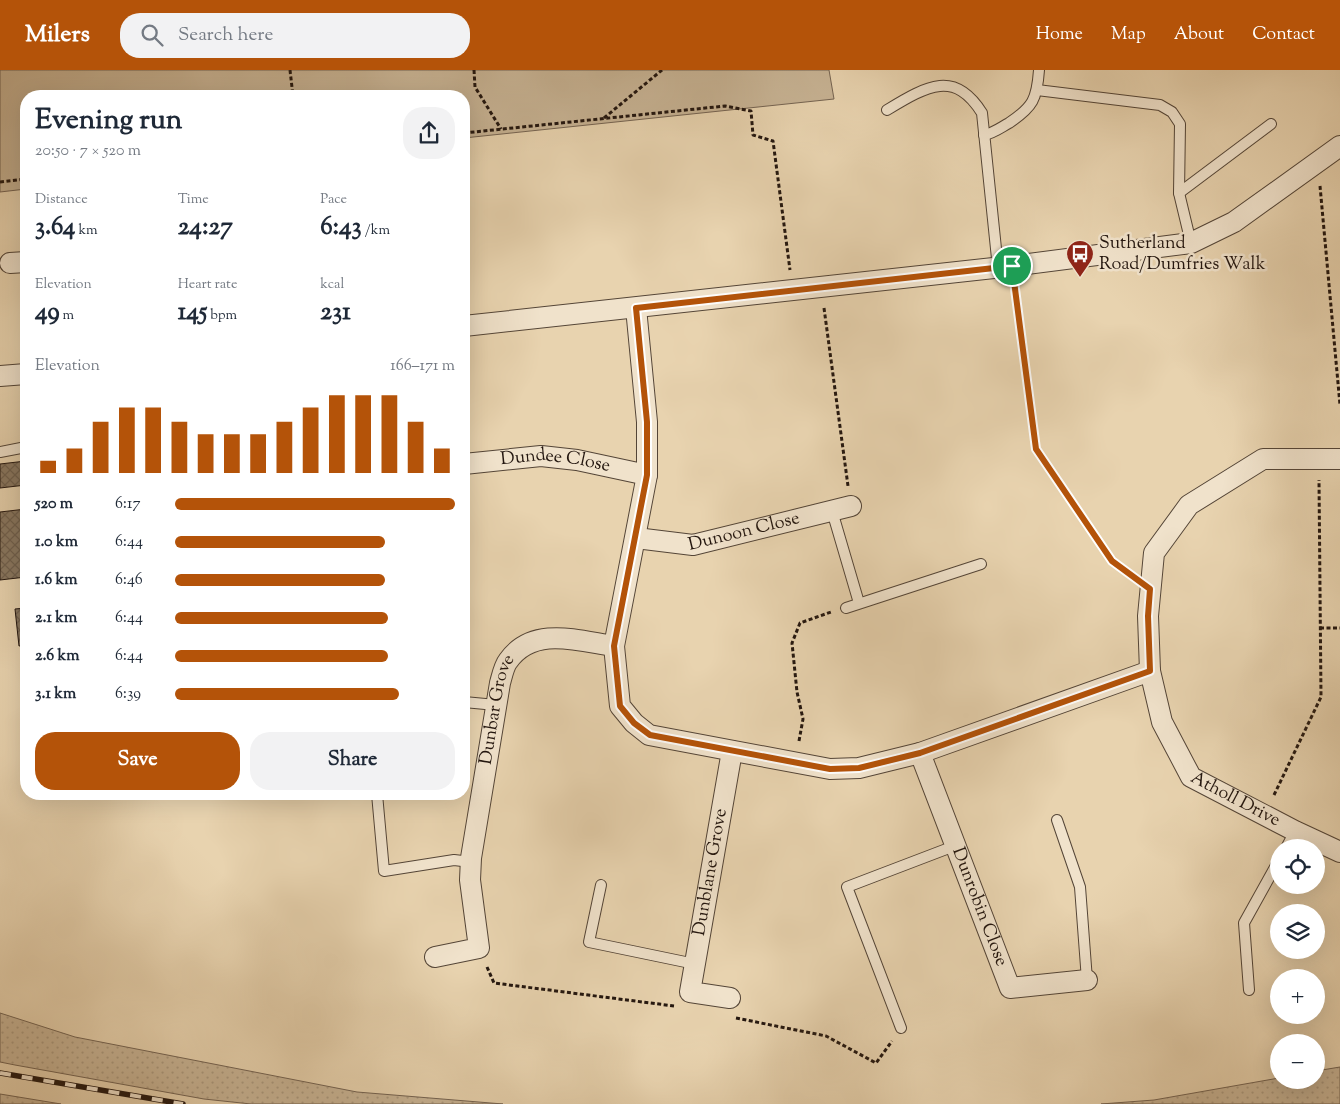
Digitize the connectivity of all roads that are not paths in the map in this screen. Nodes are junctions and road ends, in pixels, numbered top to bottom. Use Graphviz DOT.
graph roads {
  1 [pos="1039,70"];
  2 [pos="1037,90"];
  3 [pos="887,110"];
  4 [pos="1272,124"];
  5 [pos="984,135"];
  6 [pos="1340,146"];
  7 [pos="1180,194"];
  8 [pos="1191,243"];
  9 [pos="1005,267"];
  10 [pos="636,308"];
  11 [pos="470,325"];
  12 [pos="20,374"];
  13 [pos="0,376"];
  14 [pos="20,448"];
  15 [pos="0,452"];
  16 [pos="1340,459"];
  17 [pos="470,463"];
  18 [pos="647,475"];
  19 [pos="852,506"];
  20 [pos="832,511"];
  21 [pos="636,538"];
  22 [pos="981,564"];
  23 [pos="859,602"];
  24 [pos="846,608"];
  25 [pos="614,646"];
  26 [pos="1150,671"];
  27 [pos="470,703"];
  28 [pos="496,705"];
  29 [pos="732,750"];
  30 [pos="920,753"];
  31 [pos="378,800"];
  32 [pos="1057,820"];
  33 [pos="1290,839"];
  34 [pos="957,846"];
  35 [pos="1325,848"];
  36 [pos="1340,852"];
  37 [pos="471,862"];
  38 [pos="1270,876"];
  39 [pos="601,885"];
  40 [pos="435,957"];
  41 [pos="694,964"];
  42 [pos="1087,980"];
  43 [pos="1249,990"];
  44 [pos="730,998"];
  45 [pos="901,1028"];
  1 -- 2 [label="lane"];
  2 -- 5 [label="lane"];
  2 -- 7 [label="lane"];
  3 -- 5 [label="lane"];
  4 -- 7 [label="lane"];
  5 -- 9 [label="lane"];
  6 -- 8 [label="street"];
  7 -- 8 [label="lane"];
  8 -- 9 [label="street"];
  9 -- 10 [label="street"];
  10 -- 11 [label="street"];
  10 -- 18 [label="street"];
  12 -- 13 [label="street"];
  14 -- 15 [label="lane"];
  16 -- 26 [label="street, Atholl Drive"];
  17 -- 18 [label="street, Dundee Close"];
  18 -- 21 [label="street"];
  19 -- 20 [label="street, Dunoon Close"];
  20 -- 21 [label="street, Dunoon Close"];
  20 -- 23 [label="lane"];
  21 -- 25 [label="street"];
  22 -- 23 [label="lane"];
  23 -- 24 [label="lane"];
  25 -- 28 [label="street, Dunbar Grove"];
  25 -- 29 [label="street"];
  26 -- 30 [label="street"];
  26 -- 33 [label="street, Atholl Drive"];
  27 -- 28 [label="lane"];
  28 -- 37 [label="street, Dunbar Grove"];
  29 -- 30 [label="street"];
  29 -- 41 [label="street, Dunblane Grove"];
  30 -- 34 [label="street, Dunrobin Close"];
  31 -- 37 [label="lane"];
  32 -- 42 [label="lane"];
  34 -- 42 [label="street, Dunrobin Close"];
  34 -- 45 [label="lane"];
  35 -- 36 [label="street, Atholl Drive"];
  37 -- 40 [label="street, Dunbar Grove"];
  38 -- 43 [label="lane"];
  39 -- 41 [label="lane"];
  41 -- 44 [label="street, Dunblane Grove"];
}
